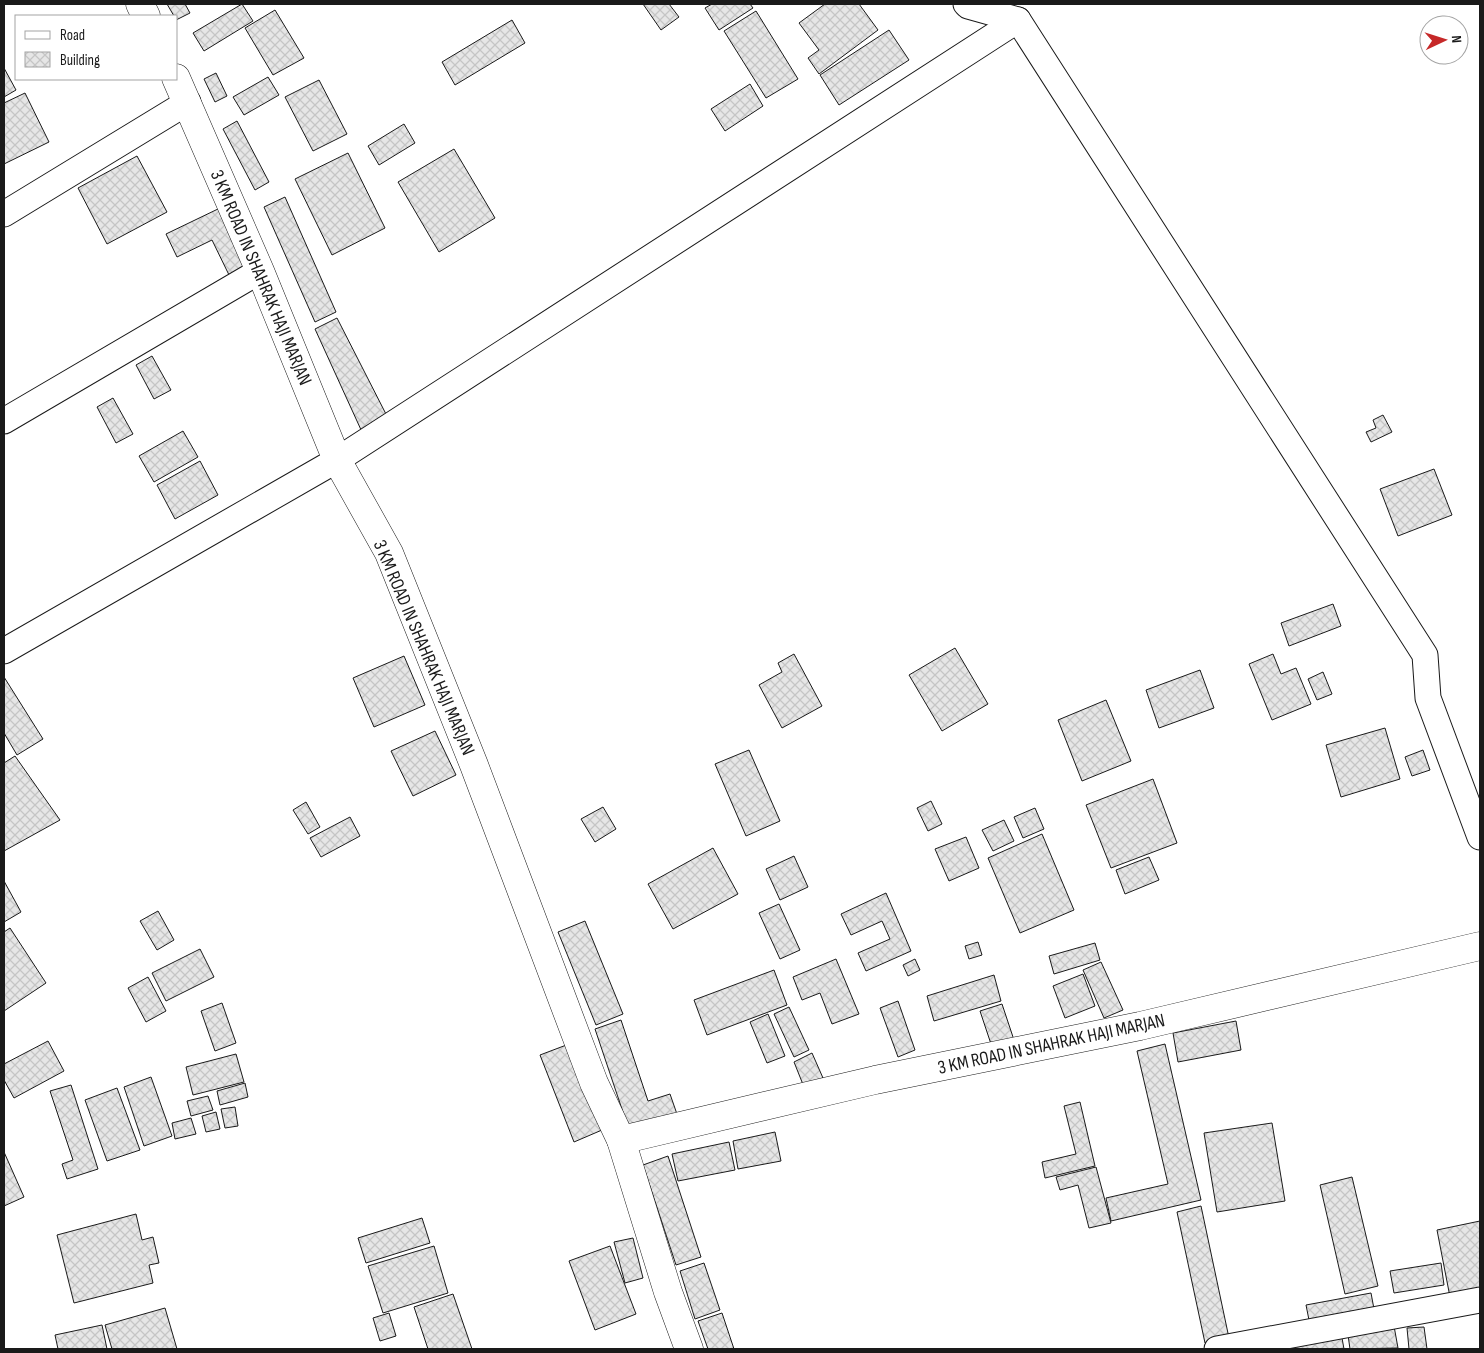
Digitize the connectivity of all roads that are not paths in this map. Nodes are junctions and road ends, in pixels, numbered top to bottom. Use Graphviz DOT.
graph roads {
  1 [pos="966,4"];
  2 [pos="1018,20"];
  3 [pos="182,90"];
  4 [pos="4,214"];
  5 [pos="260,271"];
  6 [pos="4,421"];
  7 [pos="337,460"];
  8 [pos="4,651"];
  9 [pos="1480,836"];
  10 [pos="1480,946"];
  11 [pos="621,1140"];
  12 [pos="1480,1300"];
  13 [pos="689,1349"];
  14 [pos="1217,1349"];
  1 -- 2 [label="street"];
  2 -- 7 [label="street"];
  2 -- 9 [label="street"];
  3 -- 4 [label="street"];
  3 -- 5 [label="street, 3 KM ROAD IN SHAHRAK HAJI MARJAN"];
  5 -- 6 [label="street"];
  5 -- 7 [label="street, 3 KM ROAD IN SHAHRAK HAJI MARJAN"];
  7 -- 8 [label="street"];
  7 -- 11 [label="street, 3 KM ROAD IN SHAHRAK HAJI MARJAN"];
  10 -- 11 [label="street, 3 KM ROAD IN SHAHRAK HAJI MARJAN"];
  11 -- 13 [label="street, 3 KM ROAD IN SHAHRAK HAJI MARJAN"];
  12 -- 14 [label="street"];
}
